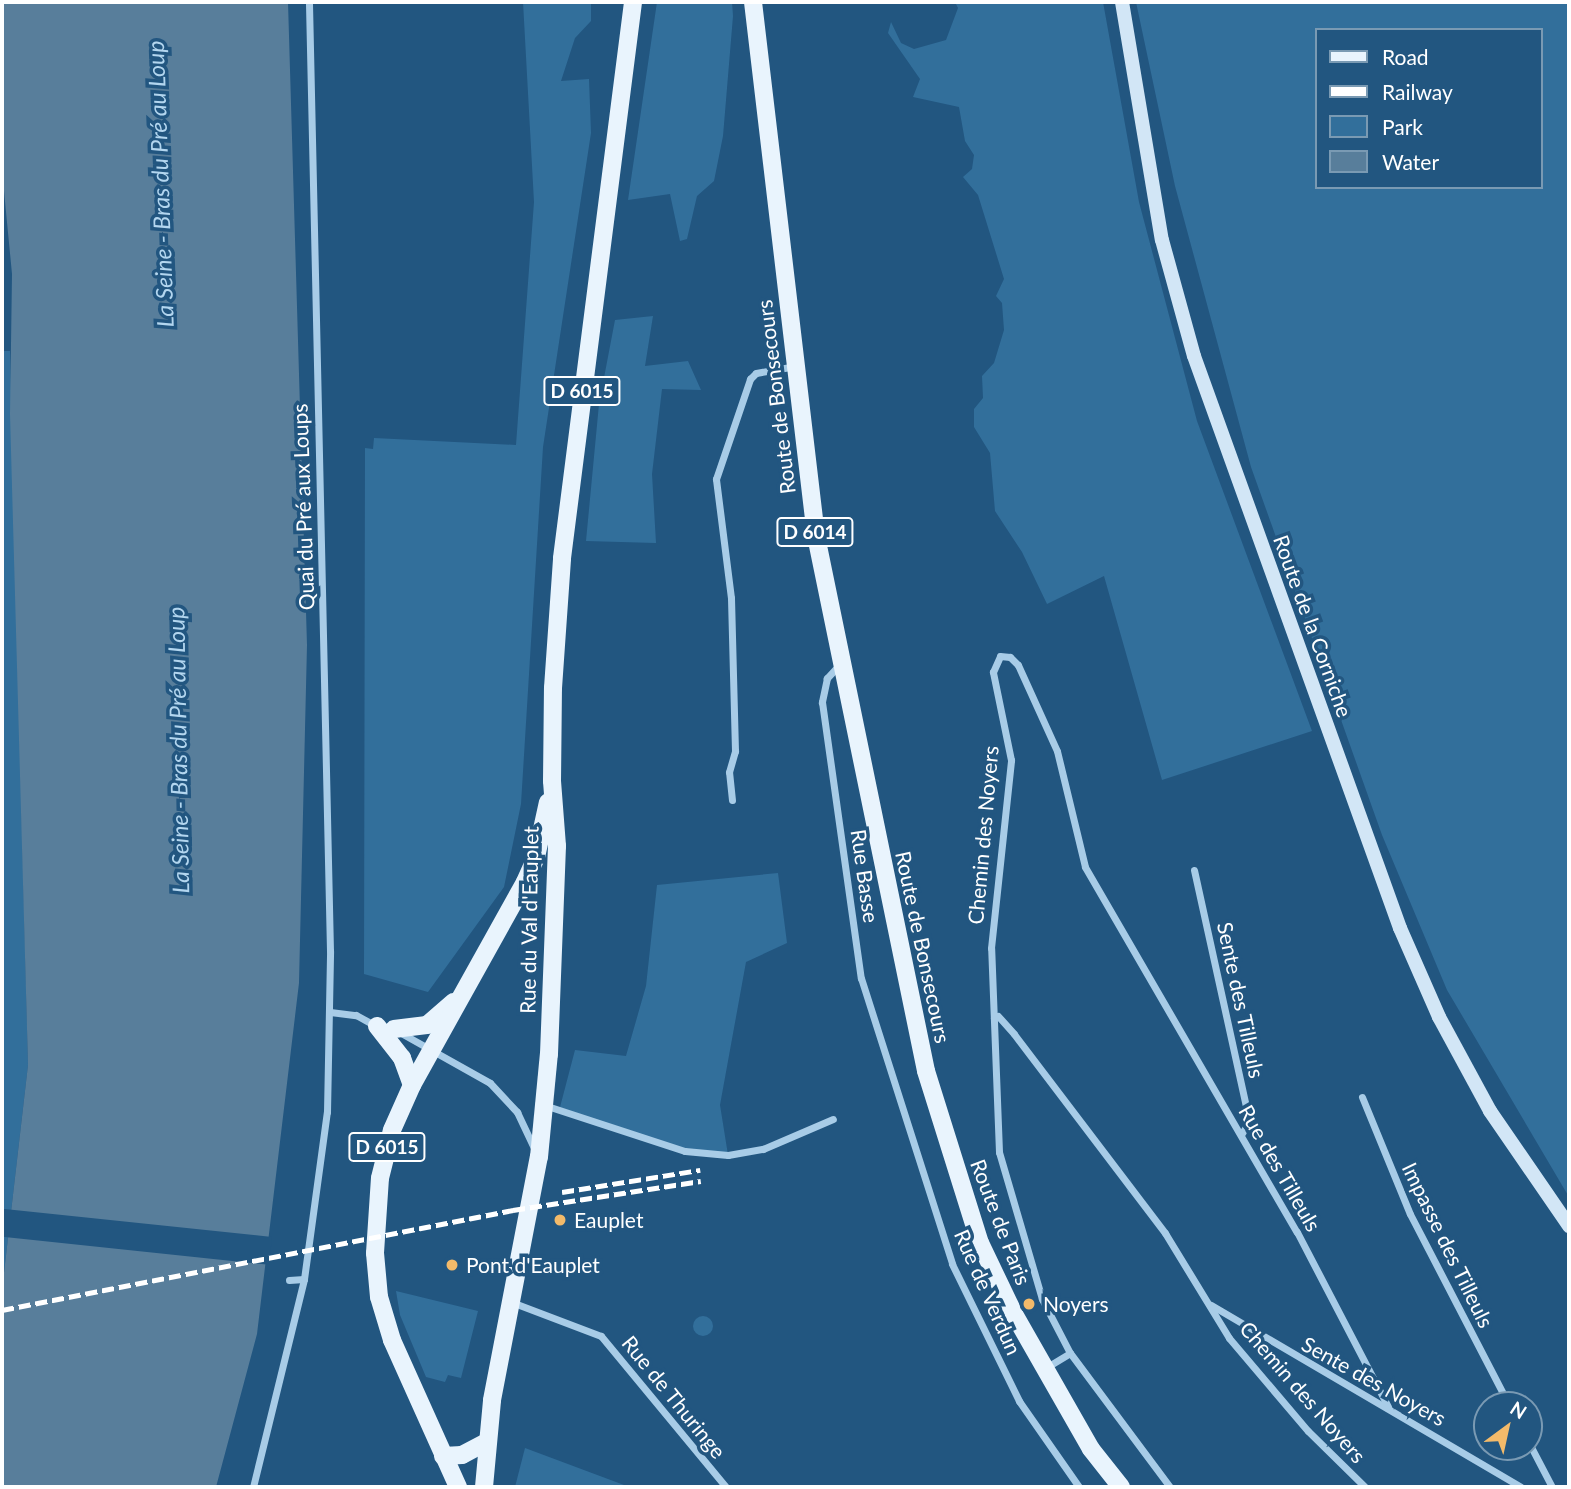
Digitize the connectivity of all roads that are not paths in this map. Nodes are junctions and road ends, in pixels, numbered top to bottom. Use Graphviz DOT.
graph roads {
  1 [pos="309,2"];
  2 [pos="633,2"];
  3 [pos="753,2"];
  4 [pos="1122,2"];
  5 [pos="795,366"];
  6 [pos="841,663"];
  7 [pos="552,781"];
  8 [pos="732,800"];
  9 [pos="1194,870"];
  10 [pos="1132,952"];
  11 [pos="458,997"];
  12 [pos="330,1012"];
  13 [pos="994,1018"];
  14 [pos="386,1028"];
  15 [pos="320,1040"];
  16 [pos="330,1040"];
  17 [pos="432,1049"];
  18 [pos="926,1071"];
  19 [pos="412,1085"];
  20 [pos="895,1095"];
  21 [pos="1362,1097"];
  22 [pos="544,1105"];
  23 [pos="833,1119"];
  24 [pos="1241,1135"];
  25 [pos="539,1157"];
  26 [pos="1569,1226"];
  27 [pos="304,1279"];
  28 [pos="289,1280"];
  29 [pos="514,1303"];
  30 [pos="1211,1305"];
  31 [pos="1070,1353"];
  32 [pos="1043,1370"];
  33 [pos="1502,1391"];
  34 [pos="1388,1407"];
  35 [pos="486,1442"];
  36 [pos="443,1455"];
  37 [pos="1538,1461"];
  38 [pos="253,1487"];
  39 [pos="458,1487"];
  40 [pos="484,1487"];
  41 [pos="726,1487"];
  42 [pos="1079,1487"];
  43 [pos="1121,1487"];
  44 [pos="1170,1487"];
  45 [pos="1365,1487"];
  46 [pos="1521,1487"];
  47 [pos="1552,1487"];
  1 -- 12 [label="street, Quai du Pré aux Loups"];
  2 -- 7 [label="main road, D 6015"];
  3 -- 5 [label="main road, Route de Bonsecours / D 6014"];
  4 -- 26 [label="street, Route de la Corniche"];
  5 -- 6 [label="main road, Route de Bonsecours / D 6014"];
  5 -- 8 [label="street"];
  6 -- 18 [label="main road, Route de Bonsecours / D 6014"];
  6 -- 20 [label="street, Rue Basse"];
  7 -- 11 [label="main road, Rue du Val d'Eauplet / D 6015"];
  7 -- 22 [label="main road, Rue du Val d'Eauplet / D 6015"];
  9 -- 24 [label="street, Sente des Tilleuls"];
  10 -- 13 [label="street, Chemin des Noyers"];
  10 -- 24 [label="street, Rue des Tilleuls"];
  11 -- 14 [label="main road"];
  11 -- 17 [label="main road, Rue du Val d'Eauplet / D 6015"];
  12 -- 14 [label="street"];
  12 -- 16 [label="street, Quai du Pré aux Loups"];
  13 -- 30 [label="street, Chemin des Noyers"];
  13 -- 31 [label="street, Chemin des Noyers"];
  14 -- 17 [label="street"];
  14 -- 19 [label="main road"];
  15 -- 16 [label="street"];
  16 -- 27 [label="street, Quai du Pré aux Loups"];
  17 -- 19 [label="main road, D 6015"];
  17 -- 25 [label="street"];
  18 -- 32 [label="main road, Route de Paris / D 6014"];
  19 -- 36 [label="main road, D 6015"];
  20 -- 42 [label="street, Rue de Verdun"];
  21 -- 33 [label="street, Impasse des Tilleuls"];
  22 -- 23 [label="street"];
  22 -- 25 [label="main road, D 6015"];
  24 -- 34 [label="street, Rue des Tilleuls"];
  25 -- 29 [label="main road, D 6015"];
  27 -- 28 [label="street"];
  27 -- 38 [label="street, Quai du Pré aux Loups"];
  29 -- 35 [label="main road, D 6015"];
  29 -- 41 [label="street, Rue de Thuringe"];
  30 -- 34 [label="street, Sente des Noyers"];
  30 -- 45 [label="street, Chemin des Noyers"];
  31 -- 32 [label="street"];
  31 -- 44 [label="street, Chemin des Noyers"];
  32 -- 43 [label="main road, Route de Paris / D 6014"];
  34 -- 46 [label="street, Sente des Noyers"];
  35 -- 36 [label="main road"];
  35 -- 40 [label="main road, D 6015"];
  36 -- 39 [label="main road, D 6015"];
  37 -- 47 [label="street"];
}
